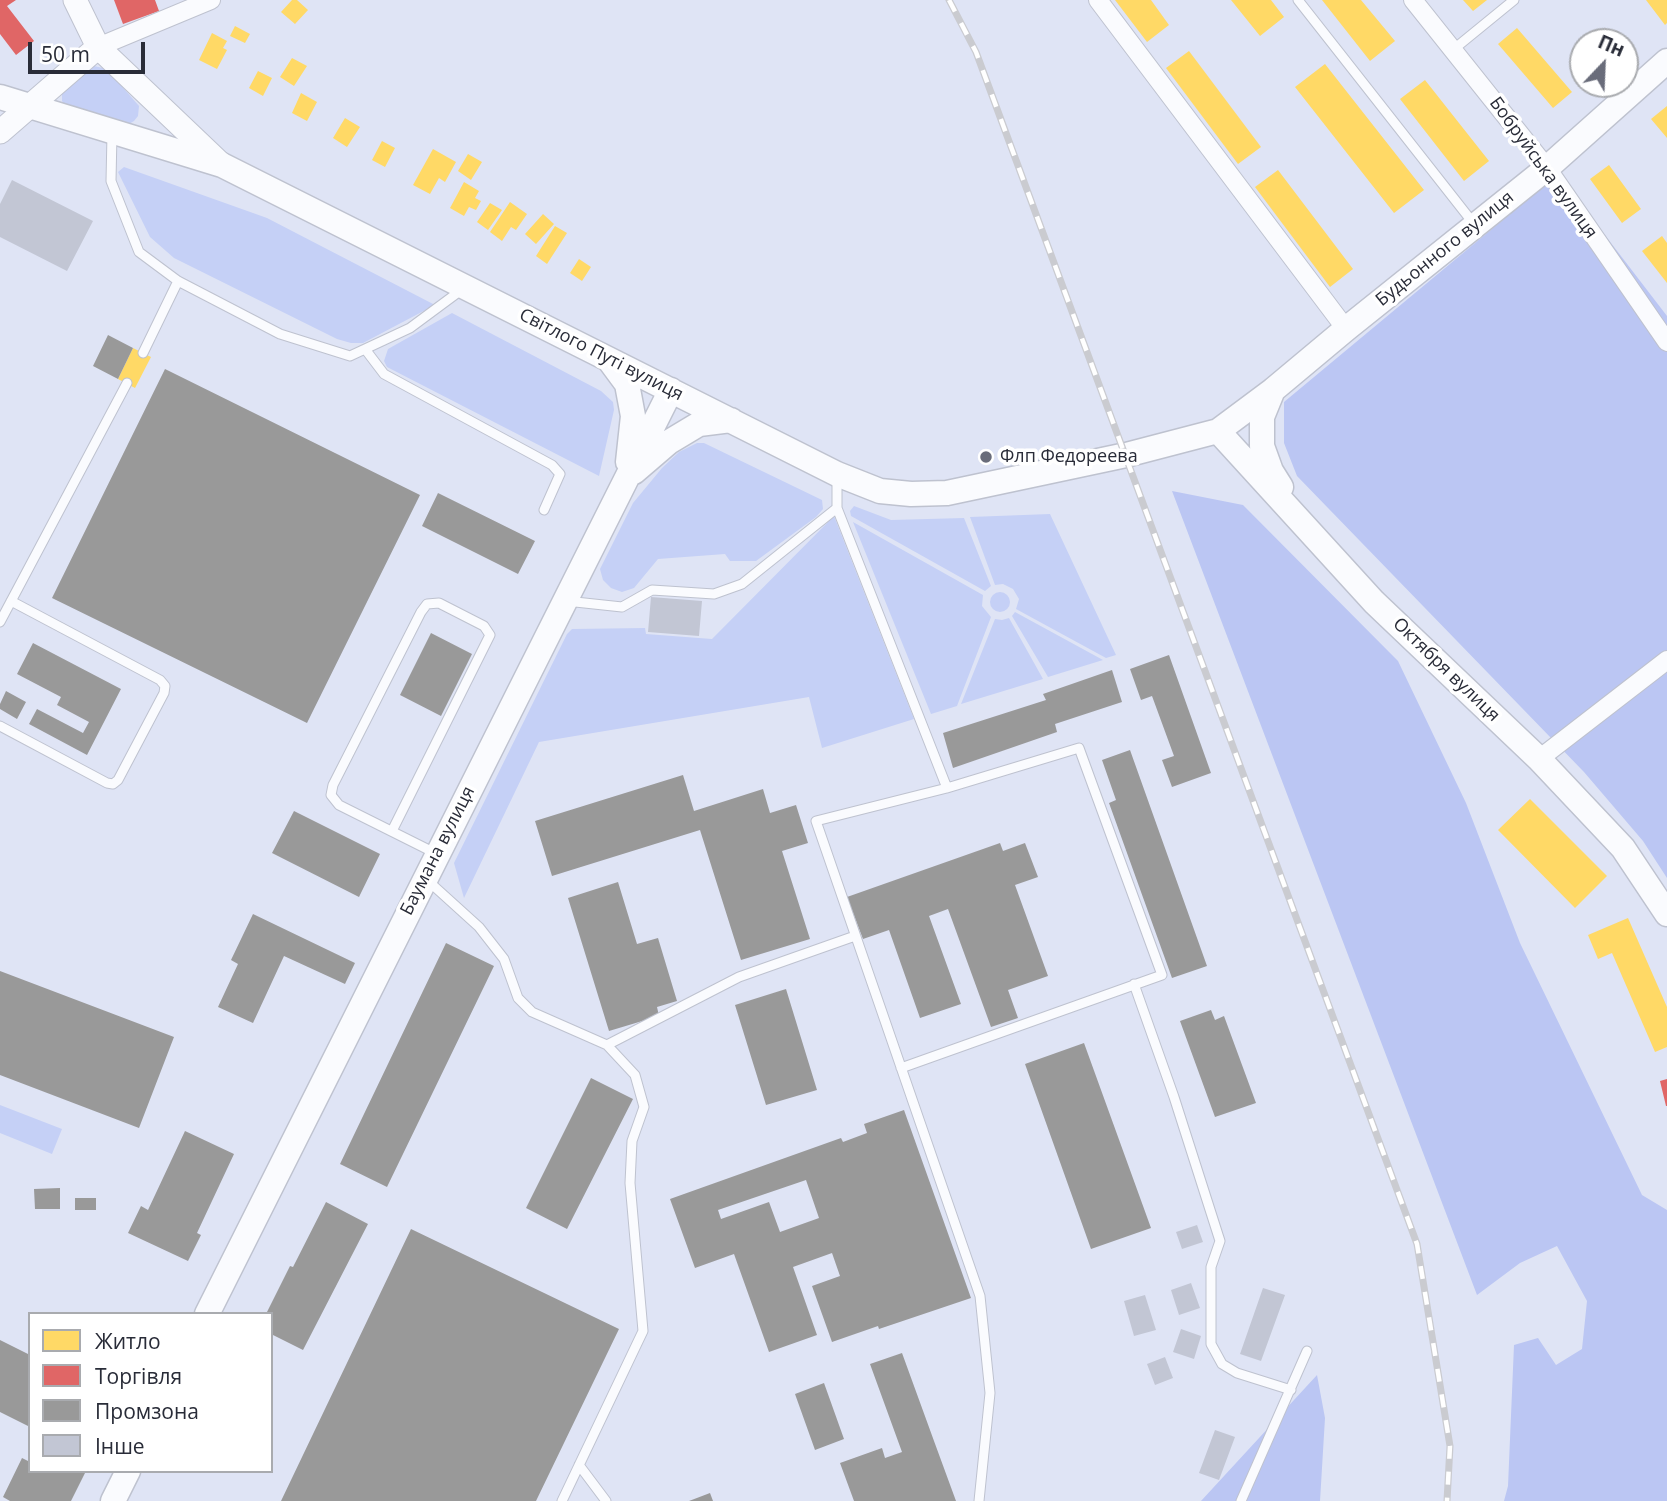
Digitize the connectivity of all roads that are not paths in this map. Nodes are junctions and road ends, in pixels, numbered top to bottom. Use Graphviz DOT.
graph roads {
  1 [pos="75,0"];
  2 [pos="211,0"];
  3 [pos="1098,0"];
  4 [pos="1298,0"];
  5 [pos="1412,0"];
  6 [pos="1514,0"];
  7 [pos="98,47"];
  8 [pos="1454,49"];
  9 [pos="1667,61"];
  10 [pos="0,97"];
  11 [pos="30,107"];
  12 [pos="0,132"];
  13 [pos="112,132"];
  14 [pos="222,165"];
  15 [pos="1547,168"];
  16 [pos="1475,225"];
  17 [pos="178,281"];
  18 [pos="466,287"];
  19 [pos="1346,329"];
  20 [pos="1667,342"];
  21 [pos="365,349"];
  22 [pos="143,353"];
  23 [pos="607,358"];
  24 [pos="127,383"];
  25 [pos="671,390"];
  26 [pos="1273,390"];
  27 [pos="731,420"];
  28 [pos="1218,431"];
  29 [pos="837,474"];
  30 [pos="626,479"];
  31 [pos="837,508"];
  32 [pos="544,510"];
  33 [pos="1298,519"];
  34 [pos="11,601"];
  35 [pos="564,601"];
  36 [pos="0,622"];
  37 [pos="1667,660"];
  38 [pos="0,726"];
  39 [pos="1539,759"];
  40 [pos="947,788"];
  41 [pos="392,831"];
  42 [pos="437,854"];
  43 [pos="425,877"];
  44 [pos="1667,914"];
  45 [pos="855,936"];
  46 [pos="1135,984"];
  47 [pos="607,1045"];
  48 [pos="901,1068"];
  49 [pos="208,1312"];
  50 [pos="1307,1351"];
  51 [pos="1291,1390"];
  52 [pos="579,1465"];
  53 [pos="127,1473"];
  54 [pos="113,1501"];
  55 [pos="562,1501"];
  56 [pos="606,1501"];
  57 [pos="979,1501"];
  58 [pos="1241,1501"];
  1 -- 7 [label="street"];
  2 -- 7 [label="street"];
  3 -- 19 [label="street"];
  4 -- 16 [label="lane"];
  5 -- 8 [label="street, Бобруйська вулиця"];
  6 -- 8 [label="lane"];
  7 -- 11 [label="street"];
  7 -- 14 [label="street"];
  8 -- 15 [label="street, Бобруйська вулиця"];
  9 -- 15 [label="main road, Будьонного вулиця"];
  10 -- 11 [label="main road, Світлого Путі вулиця"];
  11 -- 12 [label="street"];
  11 -- 13 [label="main road, Світлого Путі вулиця"];
  13 -- 14 [label="main road, Світлого Путі вулиця"];
  13 -- 17 [label="lane"];
  14 -- 18 [label="main road, Світлого Путі вулиця"];
  15 -- 16 [label="main road, Будьонного вулиця"];
  15 -- 20 [label="street, Бобруйська вулиця"];
  16 -- 19 [label="main road, Будьонного вулиця"];
  17 -- 21 [label="lane"];
  17 -- 22 [label="lane"];
  18 -- 21 [label="lane"];
  18 -- 23 [label="main road, Світлого Путі вулиця"];
  19 -- 26 [label="main road, Будьонного вулиця"];
  21 -- 32 [label="lane"];
  23 -- 25 [label="main road, Світлого Путі вулиця"];
  23 -- 30 [label="main road"];
  24 -- 34 [label="lane"];
  25 -- 27 [label="main road, Світлого Путі вулиця"];
  25 -- 30 [label="main road, Баумана вулиця"];
  26 -- 28 [label="main road, Будьонного вулиця"];
  26 -- 33 [label="main road"];
  27 -- 29 [label="main road, Світлого Путі вулиця"];
  27 -- 30 [label="main road"];
  28 -- 29 [label="main road, Світлого Путі вулиця"];
  28 -- 33 [label="main road, Октября вулиця"];
  29 -- 31 [label="lane"];
  30 -- 35 [label="main road, Баумана вулиця"];
  31 -- 35 [label="lane"];
  31 -- 40 [label="lane"];
  33 -- 39 [label="main road, Октября вулиця"];
  34 -- 36 [label="lane"];
  34 -- 38 [label="lane"];
  35 -- 42 [label="main road, Баумана вулиця"];
  37 -- 39 [label="street"];
  39 -- 44 [label="main road, Октября вулиця"];
  40 -- 45 [label="lane"];
  40 -- 46 [label="lane"];
  41 -- 41 [label="lane"];
  41 -- 42 [label="lane"];
  42 -- 43 [label="main road, Баумана вулиця"];
  43 -- 47 [label="lane"];
  43 -- 49 [label="main road, Баумана вулиця"];
  45 -- 47 [label="lane"];
  45 -- 48 [label="lane"];
  46 -- 48 [label="lane"];
  46 -- 51 [label="lane"];
  47 -- 52 [label="lane"];
  48 -- 57 [label="lane"];
  50 -- 51 [label="lane"];
  51 -- 58 [label="lane"];
  52 -- 55 [label="lane"];
  52 -- 56 [label="lane"];
  53 -- 54 [label="main road"];
}
